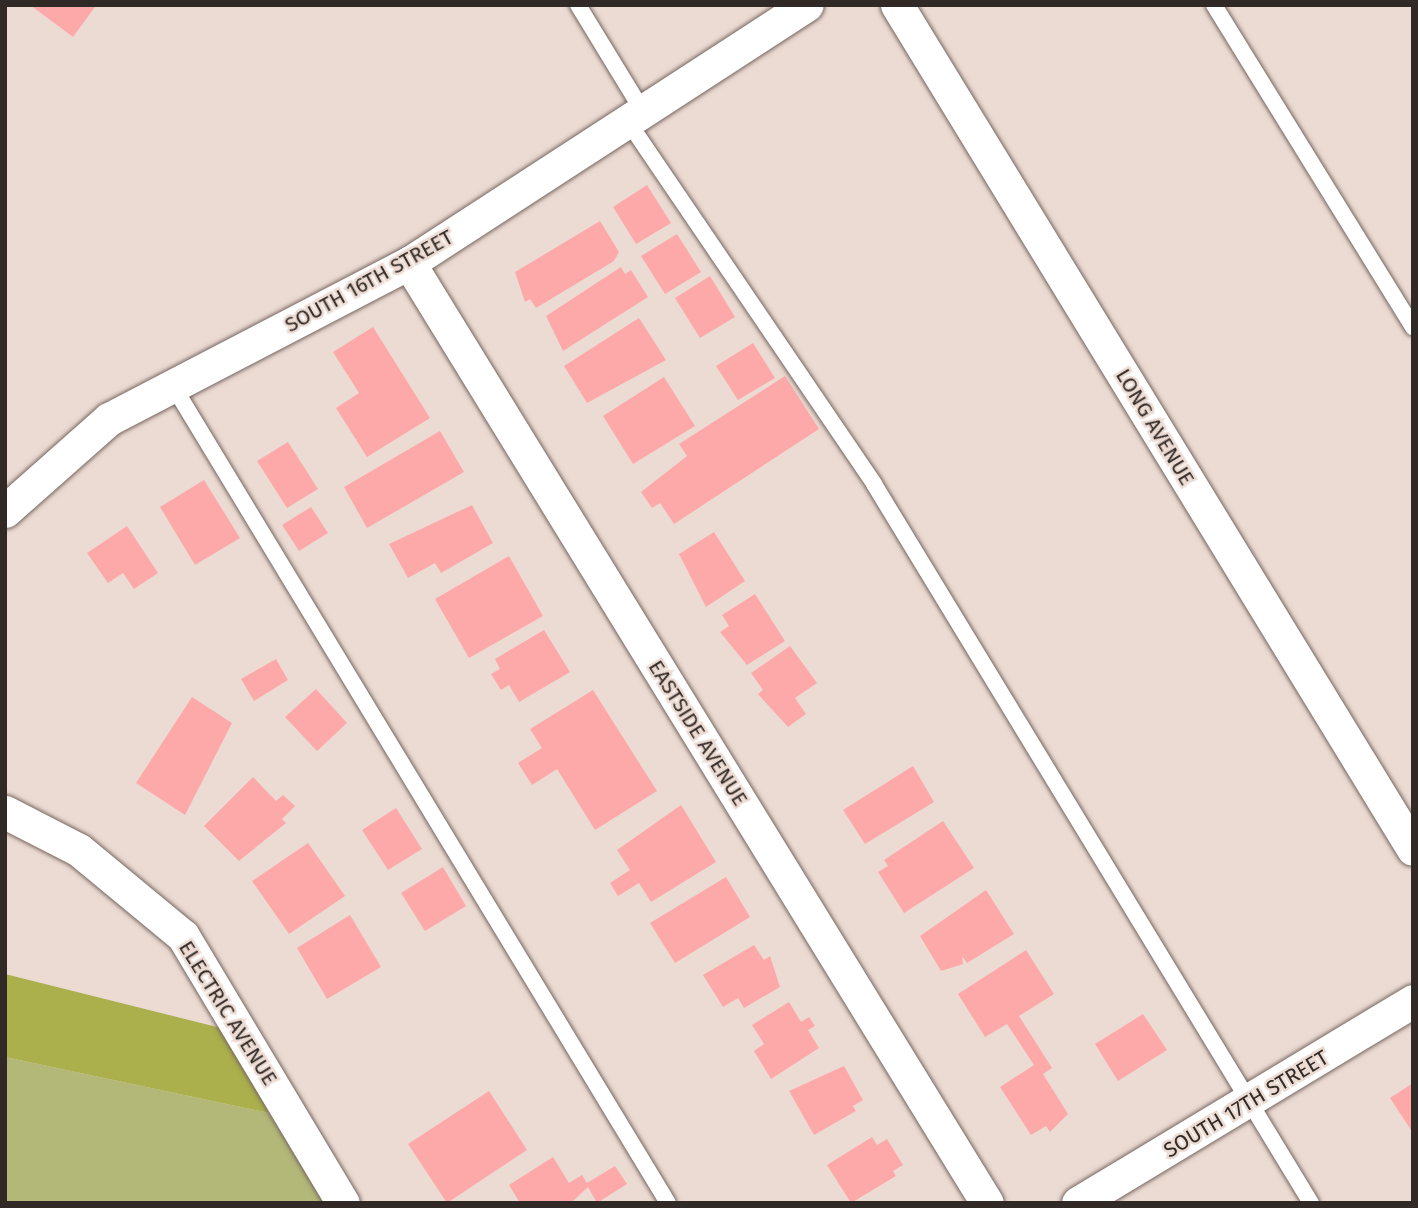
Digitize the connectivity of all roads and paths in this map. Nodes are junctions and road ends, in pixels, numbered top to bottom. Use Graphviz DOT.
graph roads {
  1 [pos="578,5"];
  2 [pos="807,5"];
  3 [pos="897,5"];
  4 [pos="1214,5"];
  5 [pos="637,118"];
  6 [pos="409,263"];
  7 [pos="1413,327"];
  8 [pos="173,384"];
  9 [pos="5,511"];
  10 [pos="5,812"];
  11 [pos="1413,849"];
  12 [pos="1413,1001"];
  13 [pos="1251,1104"];
  14 [pos="343,1203"];
  15 [pos="668,1203"];
  16 [pos="987,1203"];
  17 [pos="1078,1203"];
  18 [pos="1311,1203"];
  1 -- 5 [label="lane"];
  2 -- 5 [label="street, SOUTH 16TH STREET"];
  3 -- 11 [label="street, LONG AVENUE"];
  4 -- 7 [label="lane"];
  5 -- 6 [label="street, SOUTH 16TH STREET"];
  5 -- 13 [label="lane"];
  6 -- 8 [label="street, SOUTH 16TH STREET"];
  6 -- 16 [label="street, EASTSIDE AVENUE"];
  8 -- 9 [label="street, SOUTH 16TH STREET"];
  8 -- 15 [label="lane"];
  10 -- 14 [label="street, ELECTRIC AVENUE"];
  12 -- 13 [label="street, SOUTH 17TH STREET"];
  13 -- 17 [label="street, SOUTH 17TH STREET"];
  13 -- 18 [label="lane"];
}
